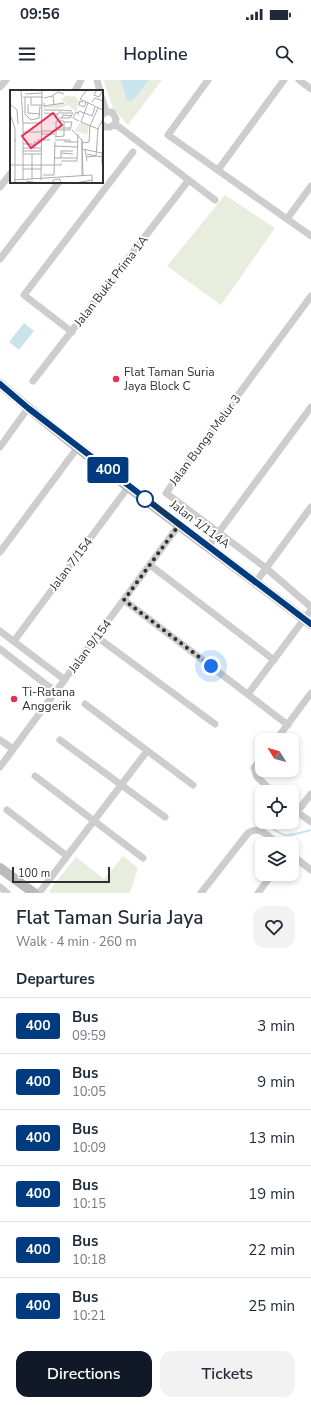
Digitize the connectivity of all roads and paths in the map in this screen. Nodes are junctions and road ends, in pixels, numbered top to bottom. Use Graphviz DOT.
graph roads {
  1 [pos="6,80"];
  2 [pos="82,80"];
  3 [pos="97,80"];
  4 [pos="208,80"];
  5 [pos="284,80"];
  6 [pos="299,80"];
  7 [pos="0,87"];
  8 [pos="75,90"];
  9 [pos="100,90"];
  10 [pos="311,90"];
  11 [pos="104,114"];
  12 [pos="115,124"];
  13 [pos="103,125"];
  14 [pos="133,152"];
  15 [pos="218,170"];
  16 [pos="10,173"];
  17 [pos="188,181"];
  18 [pos="58,183"];
  19 [pos="311,186"];
  20 [pos="0,187"];
  21 [pos="215,200"];
  22 [pos="287,218"];
  23 [pos="311,236"];
  24 [pos="0,259"];
  25 [pos="311,296"];
  26 [pos="72,332"];
  27 [pos="33,381"];
  28 [pos="0,384"];
  29 [pos="311,407"];
  30 [pos="28,408"];
  31 [pos="0,447"];
  32 [pos="78,447"];
  33 [pos="129,486"];
  34 [pos="311,507"];
  35 [pos="179,525"];
  36 [pos="219,533"];
  37 [pos="208,547"];
  38 [pos="0,552"];
  39 [pos="150,565"];
  40 [pos="266,568"];
  41 [pos="256,582"];
  42 [pos="124,600"];
  43 [pos="311,608"];
  44 [pos="308,621"];
  45 [pos="0,631"];
  46 [pos="97,637"];
  47 [pos="14,641"];
  48 [pos="0,649"];
  49 [pos="274,660"];
  50 [pos="65,680"];
  51 [pos="56,692"];
  52 [pos="311,693"];
  53 [pos="248,694"];
  54 [pos="85,704"];
  55 [pos="215,724"];
  56 [pos="288,725"];
  57 [pos="282,733"];
  58 [pos="0,740"];
  59 [pos="60,740"];
  60 [pos="13,749"];
  61 [pos="147,751"];
  62 [pos="0,766"];
  63 [pos="35,776"];
  64 [pos="256,777"];
  65 [pos="265,785"];
  66 [pos="121,786"];
  67 [pos="193,786"];
  68 [pos="311,794"];
  69 [pos="299,806"];
  70 [pos="7,810"];
  71 [pos="299,813"];
  72 [pos="165,818"];
  73 [pos="94,821"];
  74 [pos="311,822"];
  75 [pos="268,837"];
  76 [pos="67,856"];
  77 [pos="143,858"];
  78 [pos="299,861"];
  79 [pos="0,868"];
  80 [pos="311,870"];
  81 [pos="267,881"];
  82 [pos="0,887"];
  83 [pos="7,893"];
  84 [pos="34,893"];
  85 [pos="39,893"];
  86 [pos="201,893"];
  87 [pos="258,893"];
  1 -- 7 [label="street"];
  2 -- 8 [label="street"];
  3 -- 9 [label="street"];
  4 -- 15 [label="street"];
  5 -- 15 [label="street"];
  6 -- 10 [label="street"];
  11 -- 12 [label="street"];
  12 -- 13 [label="street"];
  12 -- 17 [label="street"];
  14 -- 26 [label="street"];
  15 -- 22 [label="street"];
  16 -- 20 [label="street"];
  17 -- 21 [label="street"];
  17 -- 26 [label="street, Jalan Bukit Prima 1A"];
  18 -- 24 [label="street"];
  19 -- 22 [label="street"];
  22 -- 23 [label="street"];
  25 -- 36 [label="street, Jalan Bunga Melur 3"];
  26 -- 27 [label="street, Jalan Bukit Prima 1A"];
  28 -- 30 [label="street, Jalan 1/114A"];
  29 -- 36 [label="street"];
  30 -- 31 [label="street"];
  30 -- 32 [label="street, Jalan 1/114A"];
  32 -- 33 [label="street, Jalan 1/114A"];
  32 -- 38 [label="street"];
  33 -- 35 [label="street, Jalan 1/114A"];
  33 -- 47 [label="street, Jalan 7/154"];
  34 -- 40 [label="street"];
  35 -- 37 [label="street, Jalan 1/114A"];
  35 -- 39 [label="street, Jalan 9/154"];
  36 -- 37 [label="street"];
  36 -- 40 [label="street, Jalan Bunga Melur 3"];
  37 -- 41 [label="street, Jalan 1/114A"];
  39 -- 42 [label="street, Jalan 9/154"];
  39 -- 49 [label="street"];
  40 -- 41 [label="street"];
  40 -- 43 [label="street, Jalan Bunga Melur 3"];
  41 -- 44 [label="street, Jalan 1/114A"];
  42 -- 46 [label="street, Jalan 9/154"];
  42 -- 53 [label="street"];
  43 -- 44 [label="street"];
  44 -- 49 [label="street"];
  45 -- 47 [label="street"];
  46 -- 50 [label="street, Jalan 9/154"];
  46 -- 55 [label="street"];
  47 -- 50 [label="street"];
  48 -- 51 [label="street"];
  49 -- 53 [label="street"];
  50 -- 51 [label="street, Jalan 9/154"];
  51 -- 60 [label="street, Jalan 9/154"];
  52 -- 56 [label="street"];
  53 -- 56 [label="street"];
  54 -- 61 [label="street"];
  56 -- 57 [label="street"];
  58 -- 60 [label="street"];
  59 -- 66 [label="street"];
  60 -- 62 [label="street, Jalan 9/154"];
  61 -- 66 [label="street"];
  61 -- 67 [label="street"];
  63 -- 73 [label="street"];
  64 -- 65 [label="street"];
  66 -- 72 [label="street"];
  66 -- 73 [label="street"];
  68 -- 69 [label="street"];
  70 -- 76 [label="street"];
  71 -- 74 [label="street"];
  73 -- 76 [label="street"];
  73 -- 77 [label="street"];
  75 -- 86 [label="street"];
  76 -- 85 [label="street"];
  78 -- 80 [label="street"];
  79 -- 84 [label="street"];
  81 -- 87 [label="street"];
  82 -- 83 [label="street"];
}
